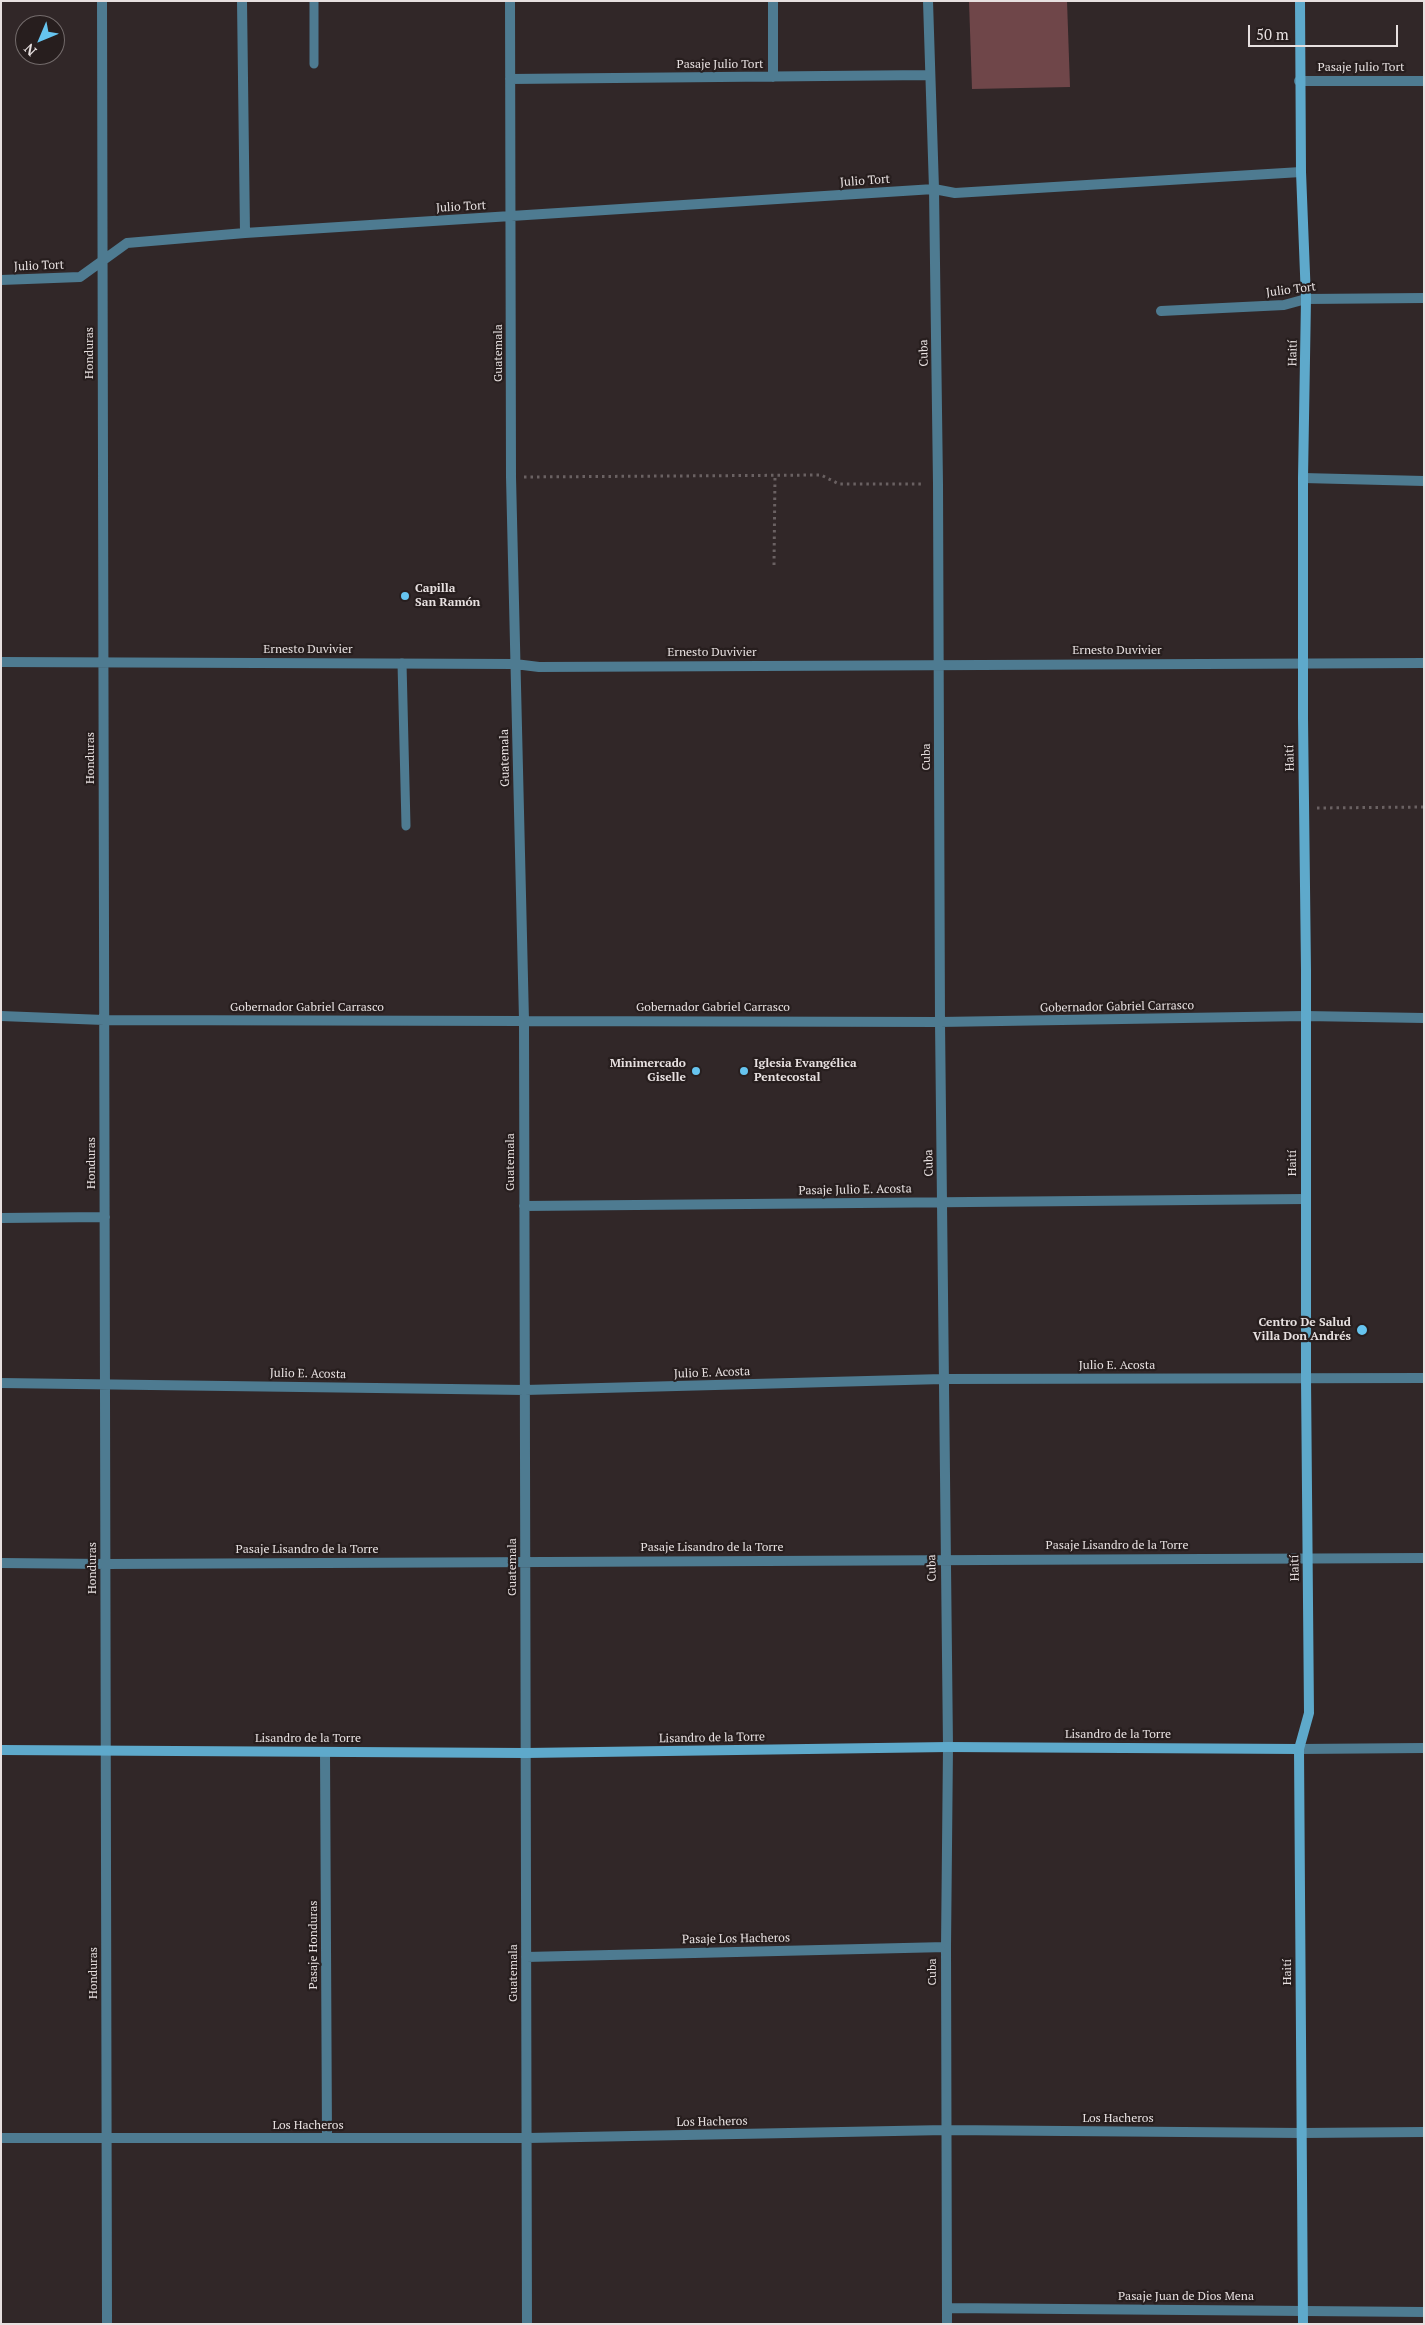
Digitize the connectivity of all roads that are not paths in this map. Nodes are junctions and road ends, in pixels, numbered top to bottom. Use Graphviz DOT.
graph roads {
  1 [pos="102,1"];
  2 [pos="242,1"];
  3 [pos="314,1"];
  4 [pos="510,1"];
  5 [pos="772,1"];
  6 [pos="928,1"];
  7 [pos="1300,1"];
  8 [pos="314,64"];
  9 [pos="929,75"];
  10 [pos="773,77"];
  11 [pos="510,79"];
  12 [pos="1424,80"];
  13 [pos="1299,81"];
  14 [pos="1301,172"];
  15 [pos="934,189"];
  16 [pos="511,217"];
  17 [pos="245,232"];
  18 [pos="103,261"];
  19 [pos="1,280"];
  20 [pos="1424,298"];
  21 [pos="1306,299"];
  22 [pos="1162,311"];
  23 [pos="1303,478"];
  24 [pos="1424,481"];
  25 [pos="1,662"];
  26 [pos="104,662"];
  27 [pos="402,663"];
  28 [pos="1303,663"];
  29 [pos="1424,663"];
  30 [pos="515,664"];
  31 [pos="940,664"];
  32 [pos="406,826"];
  33 [pos="1,1016"];
  34 [pos="1305,1016"];
  35 [pos="1424,1018"];
  36 [pos="104,1020"];
  37 [pos="524,1020"];
  38 [pos="940,1022"];
  39 [pos="1306,1199"];
  40 [pos="942,1202"];
  41 [pos="524,1206"];
  42 [pos="105,1217"];
  43 [pos="1,1218"];
  44 [pos="1424,1378"];
  45 [pos="943,1379"];
  46 [pos="1306,1379"];
  47 [pos="1,1384"];
  48 [pos="105,1384"];
  49 [pos="525,1390"];
  50 [pos="1307,1557"];
  51 [pos="1424,1558"];
  52 [pos="525,1560"];
  53 [pos="945,1560"];
  54 [pos="1,1563"];
  55 [pos="106,1564"];
  56 [pos="948,1747"];
  57 [pos="1424,1748"];
  58 [pos="1299,1749"];
  59 [pos="1,1750"];
  60 [pos="106,1750"];
  61 [pos="325,1752"];
  62 [pos="526,1753"];
  63 [pos="946,1947"];
  64 [pos="526,1957"];
  65 [pos="946,2130"];
  66 [pos="1424,2132"];
  67 [pos="1302,2133"];
  68 [pos="1,2138"];
  69 [pos="107,2138"];
  70 [pos="327,2138"];
  71 [pos="528,2138"];
  72 [pos="947,2308"];
  73 [pos="1302,2311"];
  74 [pos="1424,2312"];
  75 [pos="107,2324"];
  76 [pos="527,2324"];
  77 [pos="947,2324"];
  78 [pos="1302,2324"];
  1 -- 18 [label="street, Honduras"];
  2 -- 17 [label="street"];
  3 -- 8 [label="lane"];
  4 -- 11 [label="street, Guatemala"];
  5 -- 10 [label="street"];
  6 -- 9 [label="street, Cuba"];
  7 -- 13 [label="street, Haití"];
  9 -- 10 [label="street, Pasaje Julio Tort"];
  9 -- 15 [label="street, Cuba"];
  10 -- 11 [label="street, Pasaje Julio Tort"];
  11 -- 16 [label="street, Guatemala"];
  12 -- 13 [label="street, Pasaje Julio Tort"];
  13 -- 14 [label="street, Haití"];
  14 -- 15 [label="street, Julio Tort"];
  14 -- 21 [label="street, Haití"];
  15 -- 16 [label="street, Julio Tort"];
  15 -- 31 [label="street, Cuba"];
  16 -- 17 [label="street, Julio Tort"];
  16 -- 30 [label="street, Guatemala"];
  17 -- 18 [label="street, Julio Tort"];
  18 -- 19 [label="street, Julio Tort"];
  18 -- 26 [label="street, Honduras"];
  20 -- 21 [label="street, Julio Tort"];
  21 -- 22 [label="street, Julio Tort"];
  21 -- 23 [label="street, Haití"];
  23 -- 24 [label="street"];
  23 -- 28 [label="street, Haití"];
  25 -- 26 [label="street, Ernesto Duvivier"];
  26 -- 27 [label="street, Ernesto Duvivier"];
  26 -- 36 [label="street, Honduras"];
  27 -- 30 [label="street, Ernesto Duvivier"];
  27 -- 32 [label="lane"];
  28 -- 29 [label="street, Ernesto Duvivier"];
  28 -- 31 [label="street, Ernesto Duvivier"];
  28 -- 34 [label="street, Haití"];
  30 -- 31 [label="street, Ernesto Duvivier"];
  30 -- 37 [label="street, Guatemala"];
  31 -- 38 [label="street, Cuba"];
  33 -- 36 [label="street, Gobernador Gabriel Carrasco"];
  34 -- 35 [label="street, Gobernador Gabriel Carrasco"];
  34 -- 38 [label="street, Gobernador Gabriel Carrasco"];
  34 -- 39 [label="street, Haití"];
  36 -- 37 [label="street, Gobernador Gabriel Carrasco"];
  36 -- 42 [label="street, Honduras"];
  37 -- 38 [label="street, Gobernador Gabriel Carrasco"];
  37 -- 41 [label="street, Guatemala"];
  38 -- 40 [label="street, Cuba"];
  39 -- 40 [label="street, Pasaje Julio E. Acosta"];
  39 -- 46 [label="street, Haití"];
  40 -- 41 [label="street, Pasaje Julio E. Acosta"];
  40 -- 45 [label="street, Cuba"];
  41 -- 49 [label="street, Guatemala"];
  42 -- 43 [label="street"];
  42 -- 48 [label="street, Honduras"];
  44 -- 46 [label="street, Julio E. Acosta"];
  45 -- 46 [label="street, Julio E. Acosta"];
  45 -- 49 [label="street, Julio E. Acosta"];
  45 -- 53 [label="street, Cuba"];
  46 -- 50 [label="street, Haití"];
  47 -- 48 [label="street, Julio E. Acosta"];
  48 -- 49 [label="street, Julio E. Acosta"];
  48 -- 55 [label="street, Honduras"];
  49 -- 52 [label="street, Guatemala"];
  50 -- 51 [label="street, Pasaje Lisandro de la Torre"];
  50 -- 53 [label="street, Pasaje Lisandro de la Torre"];
  50 -- 58 [label="street, Haití"];
  52 -- 53 [label="street, Pasaje Lisandro de la Torre"];
  52 -- 55 [label="street, Pasaje Lisandro de la Torre"];
  52 -- 62 [label="street, Guatemala"];
  53 -- 56 [label="street, Cuba"];
  54 -- 55 [label="street, Pasaje Lisandro de la Torre"];
  55 -- 60 [label="street, Honduras"];
  56 -- 58 [label="street, Lisandro de la Torre"];
  56 -- 62 [label="street, Lisandro de la Torre"];
  56 -- 63 [label="street, Cuba"];
  57 -- 58 [label="street, Lisandro de la Torre"];
  58 -- 67 [label="street, Haití"];
  59 -- 60 [label="street, Lisandro de la Torre"];
  60 -- 61 [label="street, Lisandro de la Torre"];
  60 -- 69 [label="street, Honduras"];
  61 -- 62 [label="street, Lisandro de la Torre"];
  61 -- 70 [label="street, Pasaje Honduras"];
  62 -- 64 [label="street, Guatemala"];
  63 -- 64 [label="street, Pasaje Los Hacheros"];
  63 -- 65 [label="street, Cuba"];
  64 -- 71 [label="street, Guatemala"];
  65 -- 67 [label="street, Los Hacheros"];
  65 -- 71 [label="street, Los Hacheros"];
  65 -- 72 [label="street, Cuba"];
  66 -- 67 [label="street, Los Hacheros"];
  67 -- 73 [label="street, Haití"];
  68 -- 69 [label="street, Los Hacheros"];
  69 -- 70 [label="street, Los Hacheros"];
  69 -- 75 [label="street, Honduras"];
  70 -- 71 [label="street, Los Hacheros"];
  71 -- 76 [label="street, Guatemala"];
  72 -- 73 [label="street, Pasaje Juan de Dios Mena"];
  72 -- 77 [label="street, Cuba"];
  73 -- 74 [label="street, Pasaje Juan de Dios Mena"];
  73 -- 78 [label="street, Haití"];
}
